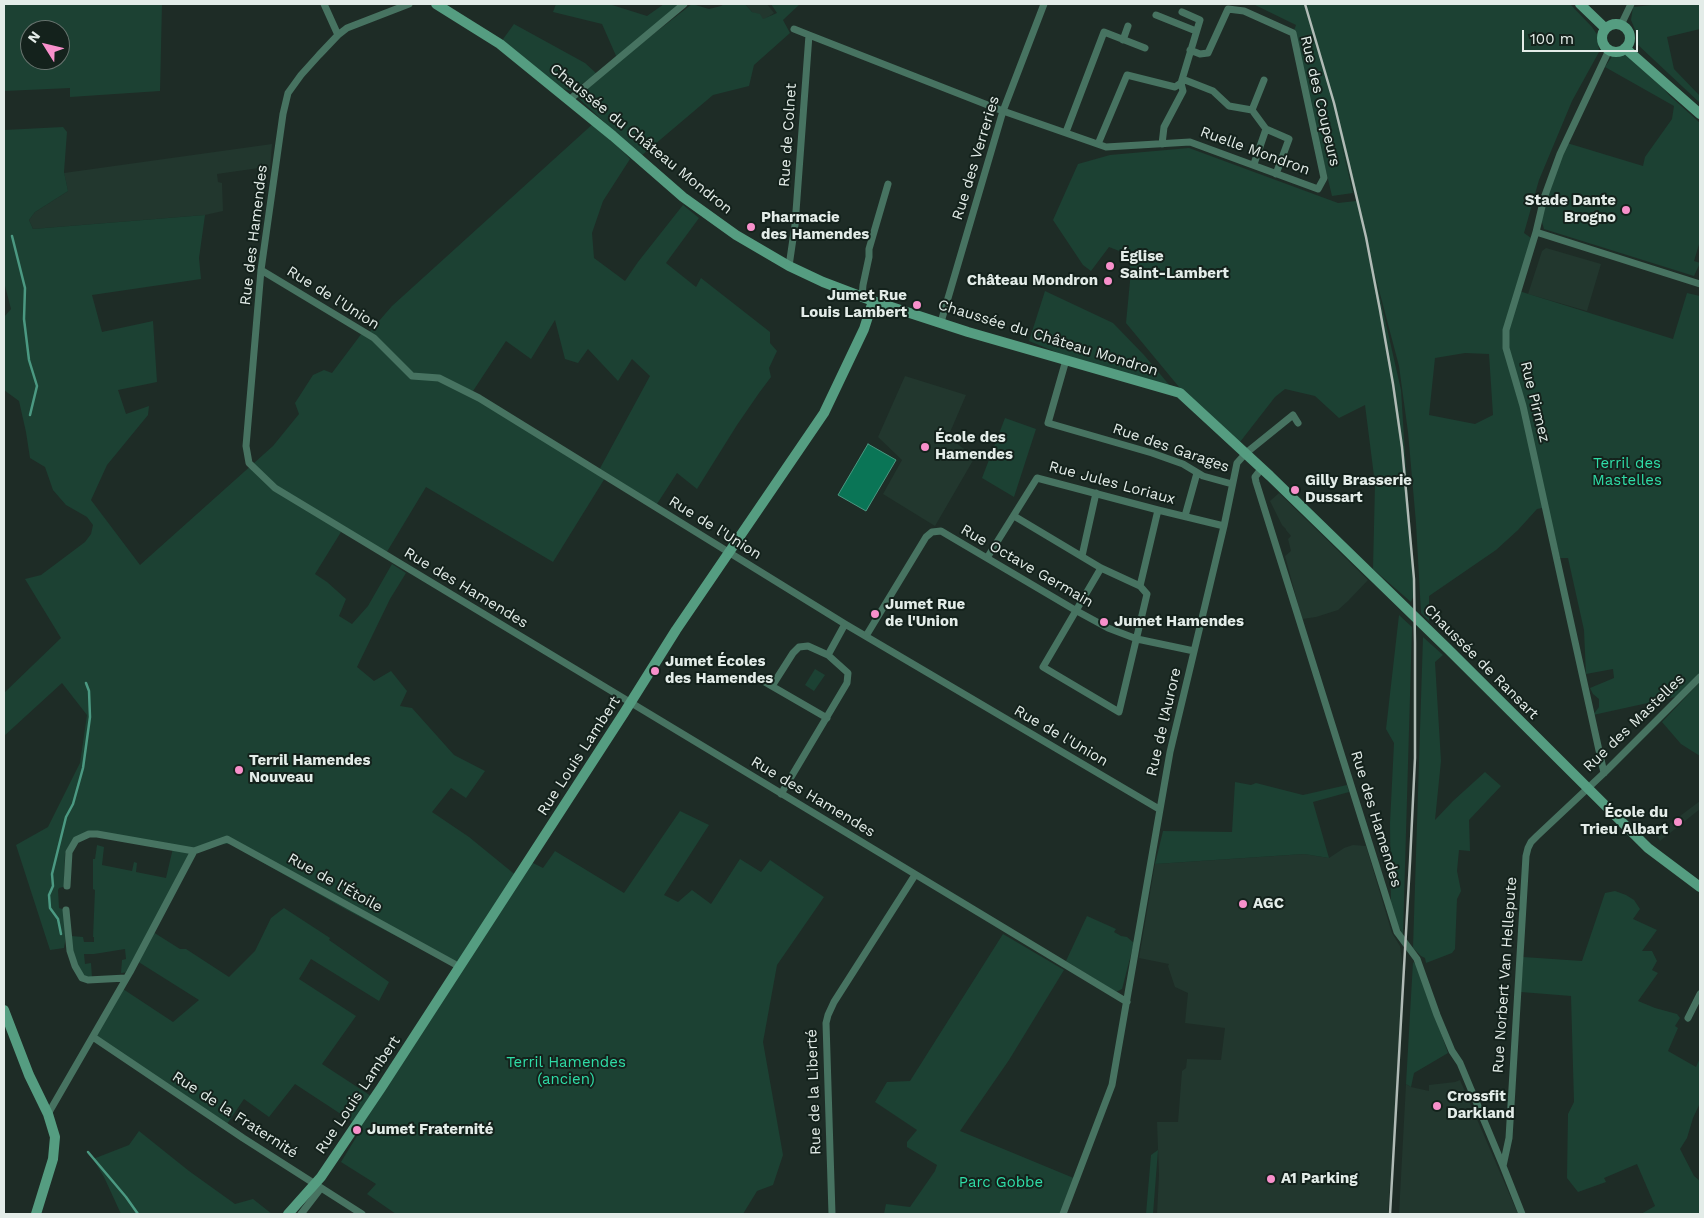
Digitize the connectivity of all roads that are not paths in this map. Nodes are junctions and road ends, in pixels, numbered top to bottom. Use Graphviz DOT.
graph roads {
  1 [pos="324,4"];
  2 [pos="409,4"];
  3 [pos="436,4"];
  4 [pos="684,4"];
  5 [pos="1044,4"];
  6 [pos="1580,4"];
  7 [pos="1631,4"];
  8 [pos="1182,12"];
  9 [pos="1156,15"];
  10 [pos="1621,25"];
  11 [pos="1128,26"];
  12 [pos="1605,28"];
  13 [pos="794,30"];
  14 [pos="1196,31"];
  15 [pos="338,35"];
  16 [pos="809,35"];
  17 [pos="1123,40"];
  18 [pos="1145,48"];
  19 [pos="1625,48"];
  20 [pos="1190,50"];
  21 [pos="1609,50"];
  22 [pos="1264,80"];
  23 [pos="1181,83"];
  24 [pos="569,100"];
  25 [pos="1252,110"];
  26 [pos="1003,111"];
  27 [pos="1700,114"];
  28 [pos="1266,129"];
  29 [pos="1066,132"];
  30 [pos="1098,144"];
  31 [pos="1162,144"];
  32 [pos="1254,164"];
  33 [pos="1276,174"];
  34 [pos="888,184"];
  35 [pos="1318,189"];
  36 [pos="1536,232"];
  37 [pos="789,266"];
  38 [pos="261,270"];
  39 [pos="1700,284"];
  40 [pos="862,296"];
  41 [pos="873,301"];
  42 [pos="941,322"];
  43 [pos="1066,360"];
  44 [pos="1298,423"];
  45 [pos="1246,453"];
  46 [pos="1262,468"];
  47 [pos="1196,473"];
  48 [pos="1232,484"];
  49 [pos="1096,493"];
  50 [pos="1158,510"];
  51 [pos="1014,516"];
  52 [pos="1185,516"];
  53 [pos="1224,526"];
  54 [pos="728,553"];
  55 [pos="1082,556"];
  56 [pos="987,558"];
  57 [pos="1101,568"];
  58 [pos="1140,586"];
  59 [pos="1075,610"];
  60 [pos="845,624"];
  61 [pos="866,636"];
  62 [pos="1137,639"];
  63 [pos="1194,651"];
  64 [pos="828,655"];
  65 [pos="1700,677"];
  66 [pos="763,681"];
  67 [pos="772,686"];
  68 [pos="630,704"];
  69 [pos="827,718"];
  70 [pos="1604,773"];
  71 [pos="1586,788"];
  72 [pos="781,794"];
  73 [pos="1159,809"];
  74 [pos="194,851"];
  75 [pos="915,875"];
  76 [pos="67,886"];
  77 [pos="1700,887"];
  78 [pos="66,910"];
  79 [pos="460,968"];
  80 [pos="126,978"];
  81 [pos="1700,994"];
  82 [pos="1127,1002"];
  83 [pos="4,1010"];
  84 [pos="1688,1018"];
  85 [pos="93,1037"];
  86 [pos="48,1114"];
  87 [pos="1503,1166"];
  88 [pos="318,1186"];
  89 [pos="36,1214"];
  90 [pos="288,1214"];
  91 [pos="301,1214"];
  92 [pos="362,1214"];
  93 [pos="832,1214"];
  94 [pos="1063,1214"];
  95 [pos="1522,1214"];
  1 -- 15 [label="street"];
  2 -- 15 [label="street, Rue des Hamendes"];
  3 -- 24 [label="main road, Chaussée du Château Mondron"];
  4 -- 24 [label="street"];
  5 -- 26 [label="street, Rue des Verreries"];
  6 -- 12 [label="main road"];
  7 -- 10 [label="street"];
  8 -- 14 [label="street"];
  9 -- 14 [label="street"];
  10 -- 12 [label="main road"];
  10 -- 19 [label="main road"];
  11 -- 17 [label="street"];
  12 -- 21 [label="main road"];
  13 -- 16 [label="street"];
  14 -- 20 [label="street"];
  15 -- 38 [label="street, Rue des Hamendes"];
  16 -- 26 [label="street"];
  16 -- 37 [label="street, Rue de Colnet"];
  17 -- 18 [label="street"];
  17 -- 29 [label="street"];
  19 -- 21 [label="main road"];
  19 -- 27 [label="main road"];
  20 -- 23 [label="street"];
  20 -- 35 [label="street, Rue des Coupeurs"];
  21 -- 36 [label="street, Rue Pirmez"];
  22 -- 25 [label="street"];
  23 -- 25 [label="street"];
  23 -- 30 [label="street"];
  23 -- 31 [label="street"];
  24 -- 37 [label="main road, Chaussée du Château Mondron"];
  25 -- 28 [label="street"];
  26 -- 29 [label="street, Ruelle Mondron"];
  26 -- 42 [label="street, Rue des Verreries"];
  28 -- 32 [label="street"];
  28 -- 33 [label="street"];
  29 -- 30 [label="street, Ruelle Mondron"];
  30 -- 31 [label="street, Ruelle Mondron"];
  31 -- 32 [label="street, Ruelle Mondron"];
  32 -- 33 [label="street, Ruelle Mondron"];
  33 -- 35 [label="street, Ruelle Mondron"];
  34 -- 40 [label="street"];
  36 -- 39 [label="street"];
  36 -- 70 [label="street, Rue Pirmez"];
  37 -- 40 [label="main road, Chaussée du Château Mondron"];
  38 -- 54 [label="street, Rue de l'Union"];
  38 -- 68 [label="street, Rue des Hamendes"];
  40 -- 41 [label="main road, Chaussée du Château Mondron"];
  41 -- 42 [label="main road, Chaussée du Château Mondron"];
  41 -- 54 [label="main road, Rue Louis Lambert"];
  42 -- 43 [label="main road, Chaussée du Château Mondron"];
  43 -- 45 [label="main road, Chaussée du Château Mondron"];
  43 -- 47 [label="street, Rue des Garages"];
  44 -- 45 [label="street"];
  45 -- 46 [label="main road, Chaussée de Ransart"];
  45 -- 48 [label="street, Rue de l'Aurore"];
  46 -- 71 [label="main road, Chaussée de Ransart"];
  46 -- 87 [label="street, Rue des Hamendes"];
  47 -- 48 [label="street, Rue des Garages"];
  47 -- 52 [label="street, Rue Jules Loriaux"];
  48 -- 53 [label="street, Rue de l'Aurore"];
  49 -- 50 [label="street, Rue Jules Loriaux"];
  49 -- 51 [label="street, Rue Jules Loriaux"];
  49 -- 55 [label="street"];
  50 -- 52 [label="street, Rue Jules Loriaux"];
  50 -- 58 [label="street"];
  51 -- 55 [label="street"];
  51 -- 56 [label="street, Rue Jules Loriaux"];
  52 -- 53 [label="street, Rue Jules Loriaux"];
  53 -- 63 [label="street, Rue de l'Aurore"];
  54 -- 60 [label="street, Rue de l'Union"];
  54 -- 68 [label="main road, Rue Louis Lambert"];
  55 -- 57 [label="street"];
  56 -- 59 [label="street, Rue Octave Germain"];
  56 -- 61 [label="street, Rue Octave Germain"];
  57 -- 58 [label="street"];
  57 -- 59 [label="street"];
  58 -- 62 [label="street"];
  59 -- 62 [label="street, Rue Octave Germain"];
  59 -- 62 [label="street"];
  60 -- 61 [label="street, Rue de l'Union"];
  60 -- 64 [label="street"];
  61 -- 73 [label="street, Rue de l'Union"];
  62 -- 63 [label="street, Rue Octave Germain"];
  63 -- 73 [label="street, Rue de l'Aurore"];
  64 -- 67 [label="street"];
  64 -- 69 [label="street"];
  65 -- 70 [label="street, Rue des Mastelles"];
  66 -- 67 [label="street"];
  67 -- 69 [label="street"];
  68 -- 72 [label="street, Rue des Hamendes"];
  68 -- 79 [label="main road, Rue Louis Lambert"];
  69 -- 72 [label="street"];
  70 -- 71 [label="street, Rue des Mastelles"];
  71 -- 77 [label="main road, Chaussée de Ransart"];
  71 -- 87 [label="street, Rue Norbert Van Hellepute"];
  72 -- 75 [label="street, Rue des Hamendes"];
  73 -- 82 [label="street, Rue de l'Aurore"];
  74 -- 76 [label="street"];
  74 -- 79 [label="street, Rue de l'Étoile"];
  74 -- 80 [label="street"];
  75 -- 82 [label="street, Rue des Hamendes"];
  75 -- 93 [label="street, Rue de la Liberté"];
  78 -- 80 [label="street"];
  79 -- 88 [label="main road, Rue Louis Lambert"];
  80 -- 85 [label="street"];
  81 -- 84 [label="street"];
  82 -- 94 [label="street, Rue de l'Aurore"];
  83 -- 86 [label="main road"];
  85 -- 86 [label="street"];
  85 -- 88 [label="street, Rue de la Fraternité"];
  86 -- 89 [label="main road"];
  87 -- 95 [label="street"];
  88 -- 90 [label="main road, Rue Louis Lambert"];
  88 -- 91 [label="street"];
  88 -- 92 [label="street, Rue de la Fraternité"];
}
